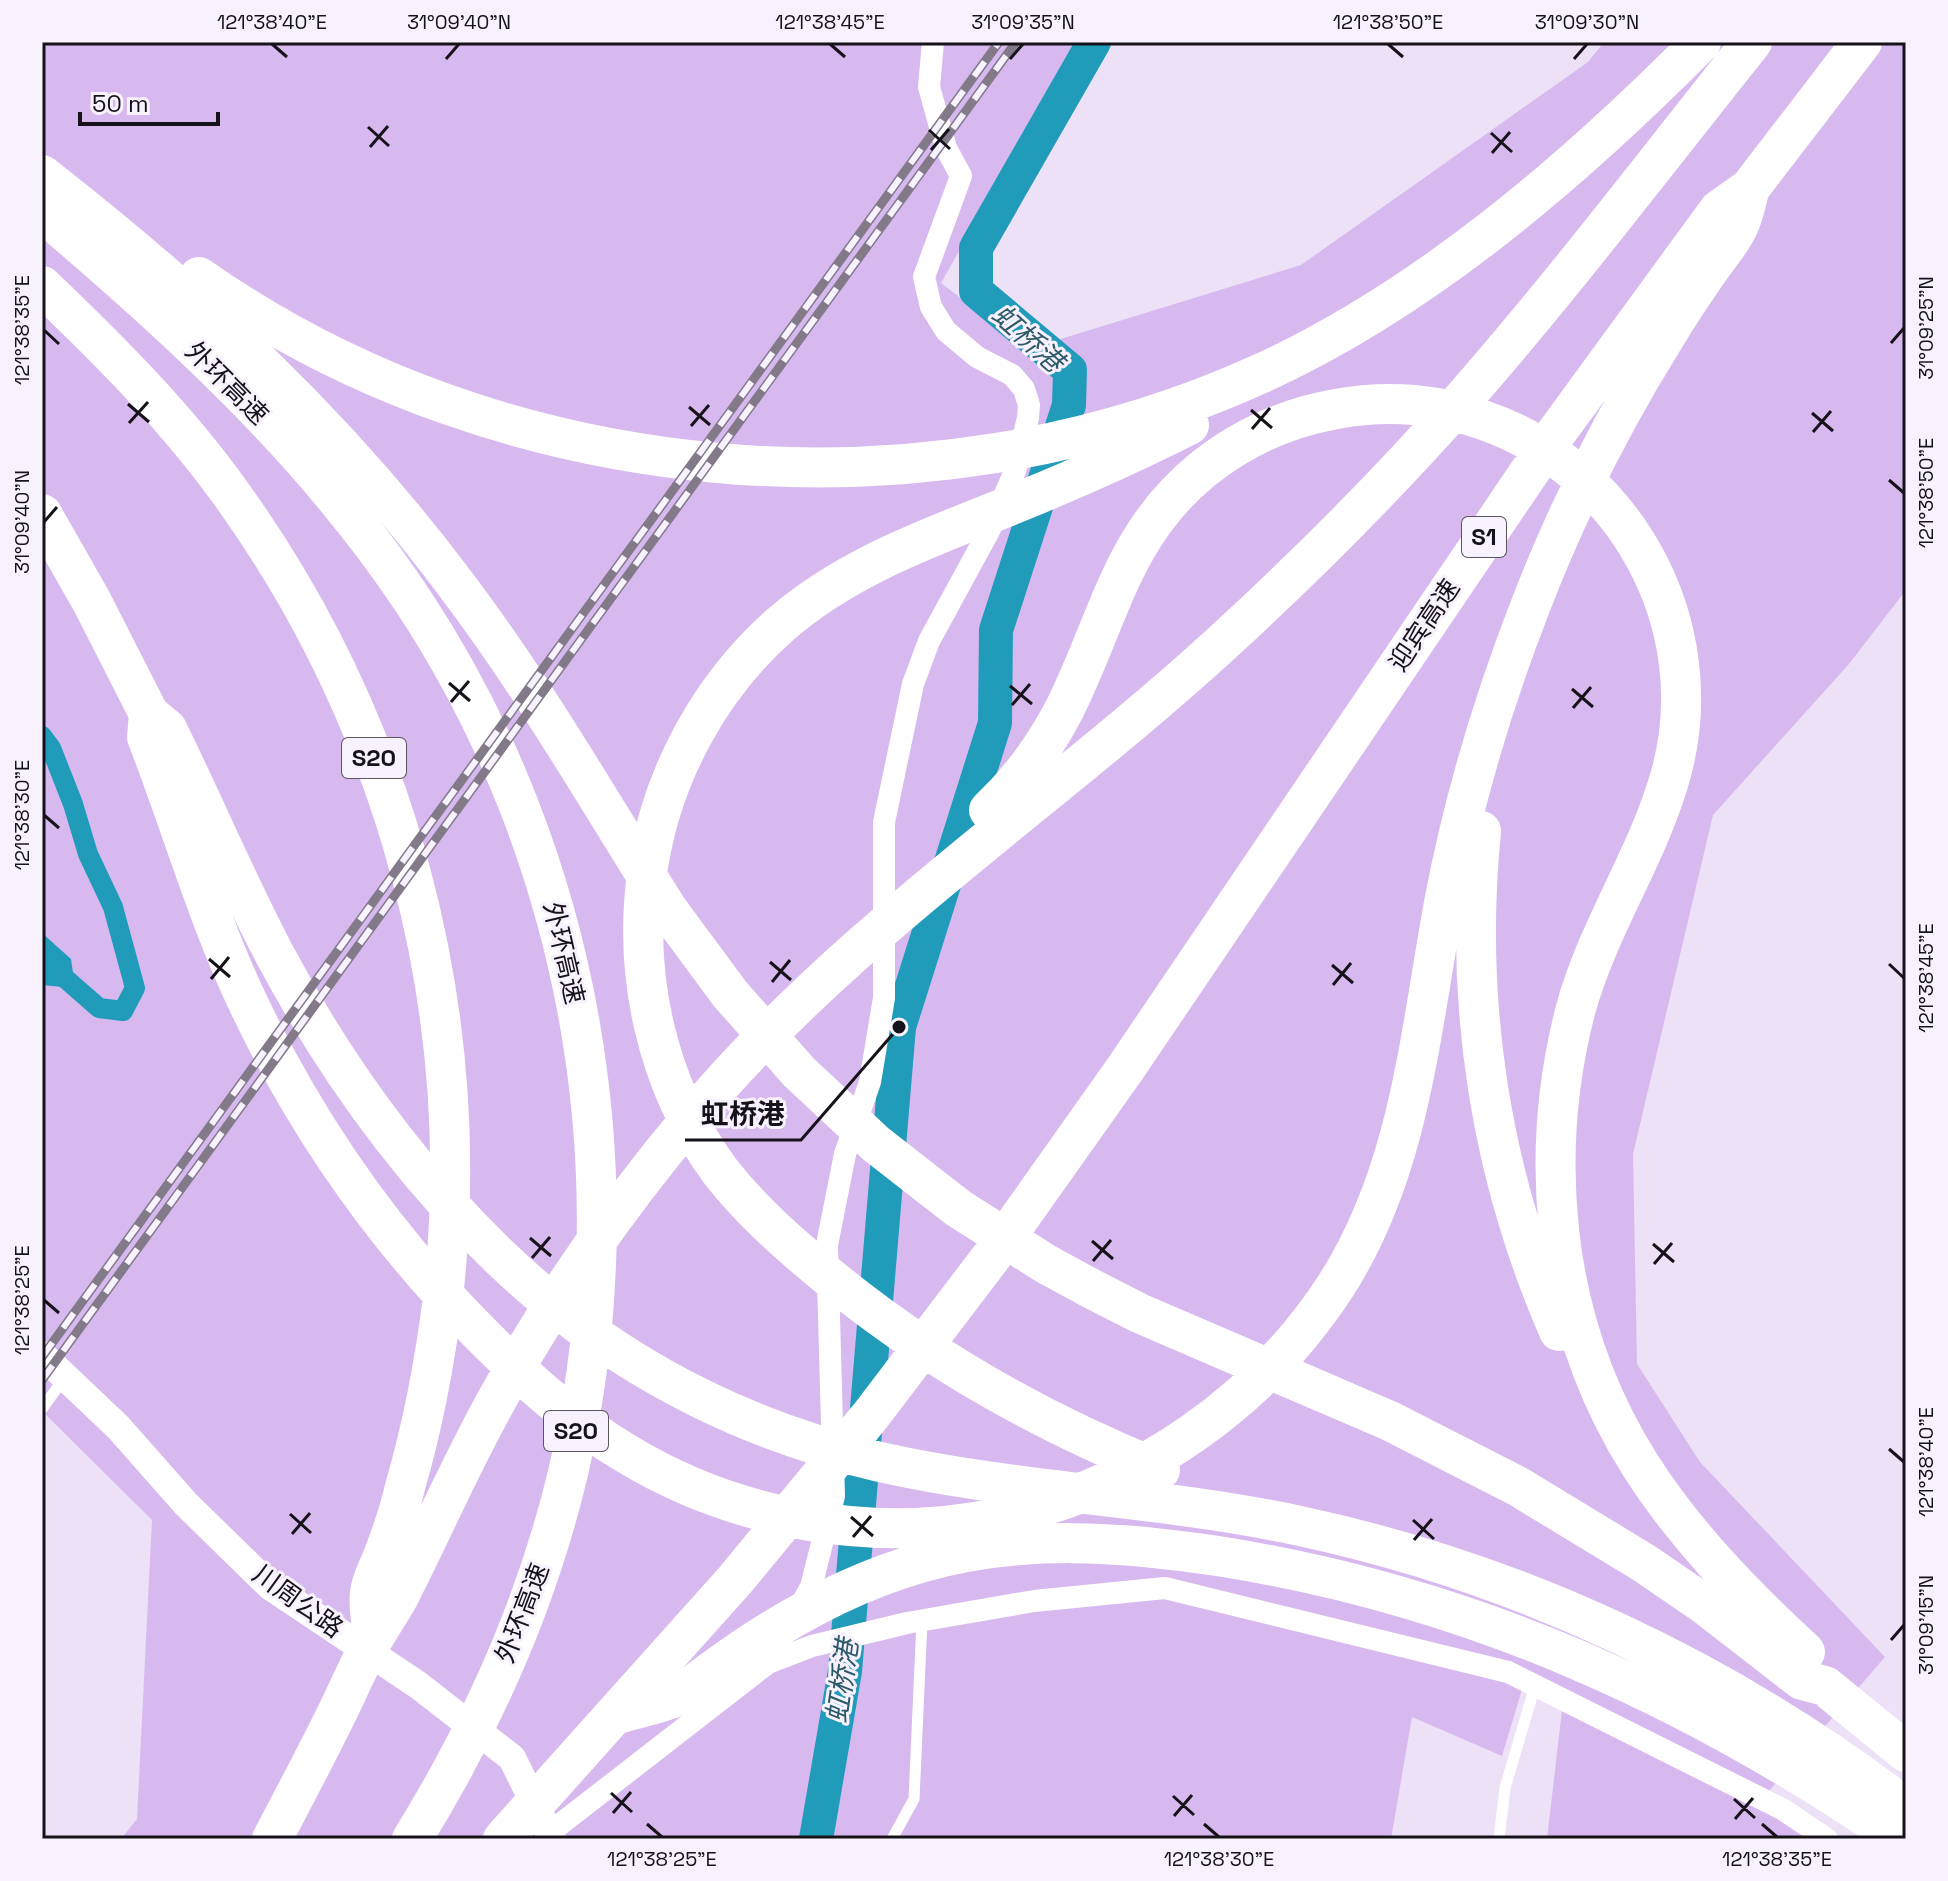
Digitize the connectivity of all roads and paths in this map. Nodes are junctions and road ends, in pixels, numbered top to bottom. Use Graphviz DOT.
graph roads {
  1 [pos="933,42"];
  2 [pos="1701,42"];
  3 [pos="1752,42"];
  4 [pos="1862,42"];
  5 [pos="42,175"];
  6 [pos="1750,188"];
  7 [pos="89,211"];
  8 [pos="42,212"];
  9 [pos="42,286"];
  10 [pos="1247,379"];
  11 [pos="42,514"];
  12 [pos="149,714"];
  13 [pos="1480,752"];
  14 [pos="916,897"];
  15 [pos="42,1355"];
  16 [pos="65,1377"];
  17 [pos="1595,1378"];
  18 [pos="42,1409"];
  19 [pos="1260,1518"];
  20 [pos="915,1622"];
  21 [pos="373,1637"];
  22 [pos="768,1663"];
  23 [pos="1535,1686"];
  24 [pos="1825,1686"];
  25 [pos="618,1714"];
  26 [pos="1906,1752"];
  27 [pos="1906,1808"];
  28 [pos="551,1836"];
  29 [pos="272,1839"];
  30 [pos="412,1839"];
  31 [pos="503,1839"];
  32 [pos="892,1839"];
  33 [pos="1499,1839"];
  34 [pos="1827,1839"];
  35 [pos="1899,1839"];
  1 -- 22 [label="street"];
  2 -- 10 [label="highway"];
  3 -- 14 [label="highway"];
  4 -- 6 [label="highway, 迎宾高速 / S1"];
  5 -- 7 [label="highway"];
  6 -- 13 [label="highway"];
  6 -- 25 [label="highway, 迎宾高速 / S1"];
  7 -- 10 [label="highway"];
  7 -- 24 [label="highway"];
  8 -- 30 [label="highway, 外环高速 / S20"];
  9 -- 21 [label="highway, S20"];
  10 -- 19 [label="highway"];
  11 -- 12 [label="highway"];
  12 -- 13 [label="highway"];
  12 -- 19 [label="highway"];
  13 -- 17 [label="highway"];
  14 -- 17 [label="highway"];
  14 -- 21 [label="highway"];
  15 -- 16 [label="street, 川周公路"];
  16 -- 18 [label="lane"];
  16 -- 28 [label="street, 川周公路"];
  17 -- 24 [label="highway"];
  19 -- 27 [label="highway"];
  20 -- 22 [label="street"];
  20 -- 23 [label="street"];
  20 -- 32 [label="lane"];
  21 -- 29 [label="highway"];
  22 -- 28 [label="street"];
  23 -- 33 [label="lane"];
  23 -- 34 [label="street"];
  24 -- 26 [label="highway"];
  25 -- 31 [label="highway, 迎宾高速"];
  25 -- 35 [label="highway"];
}
